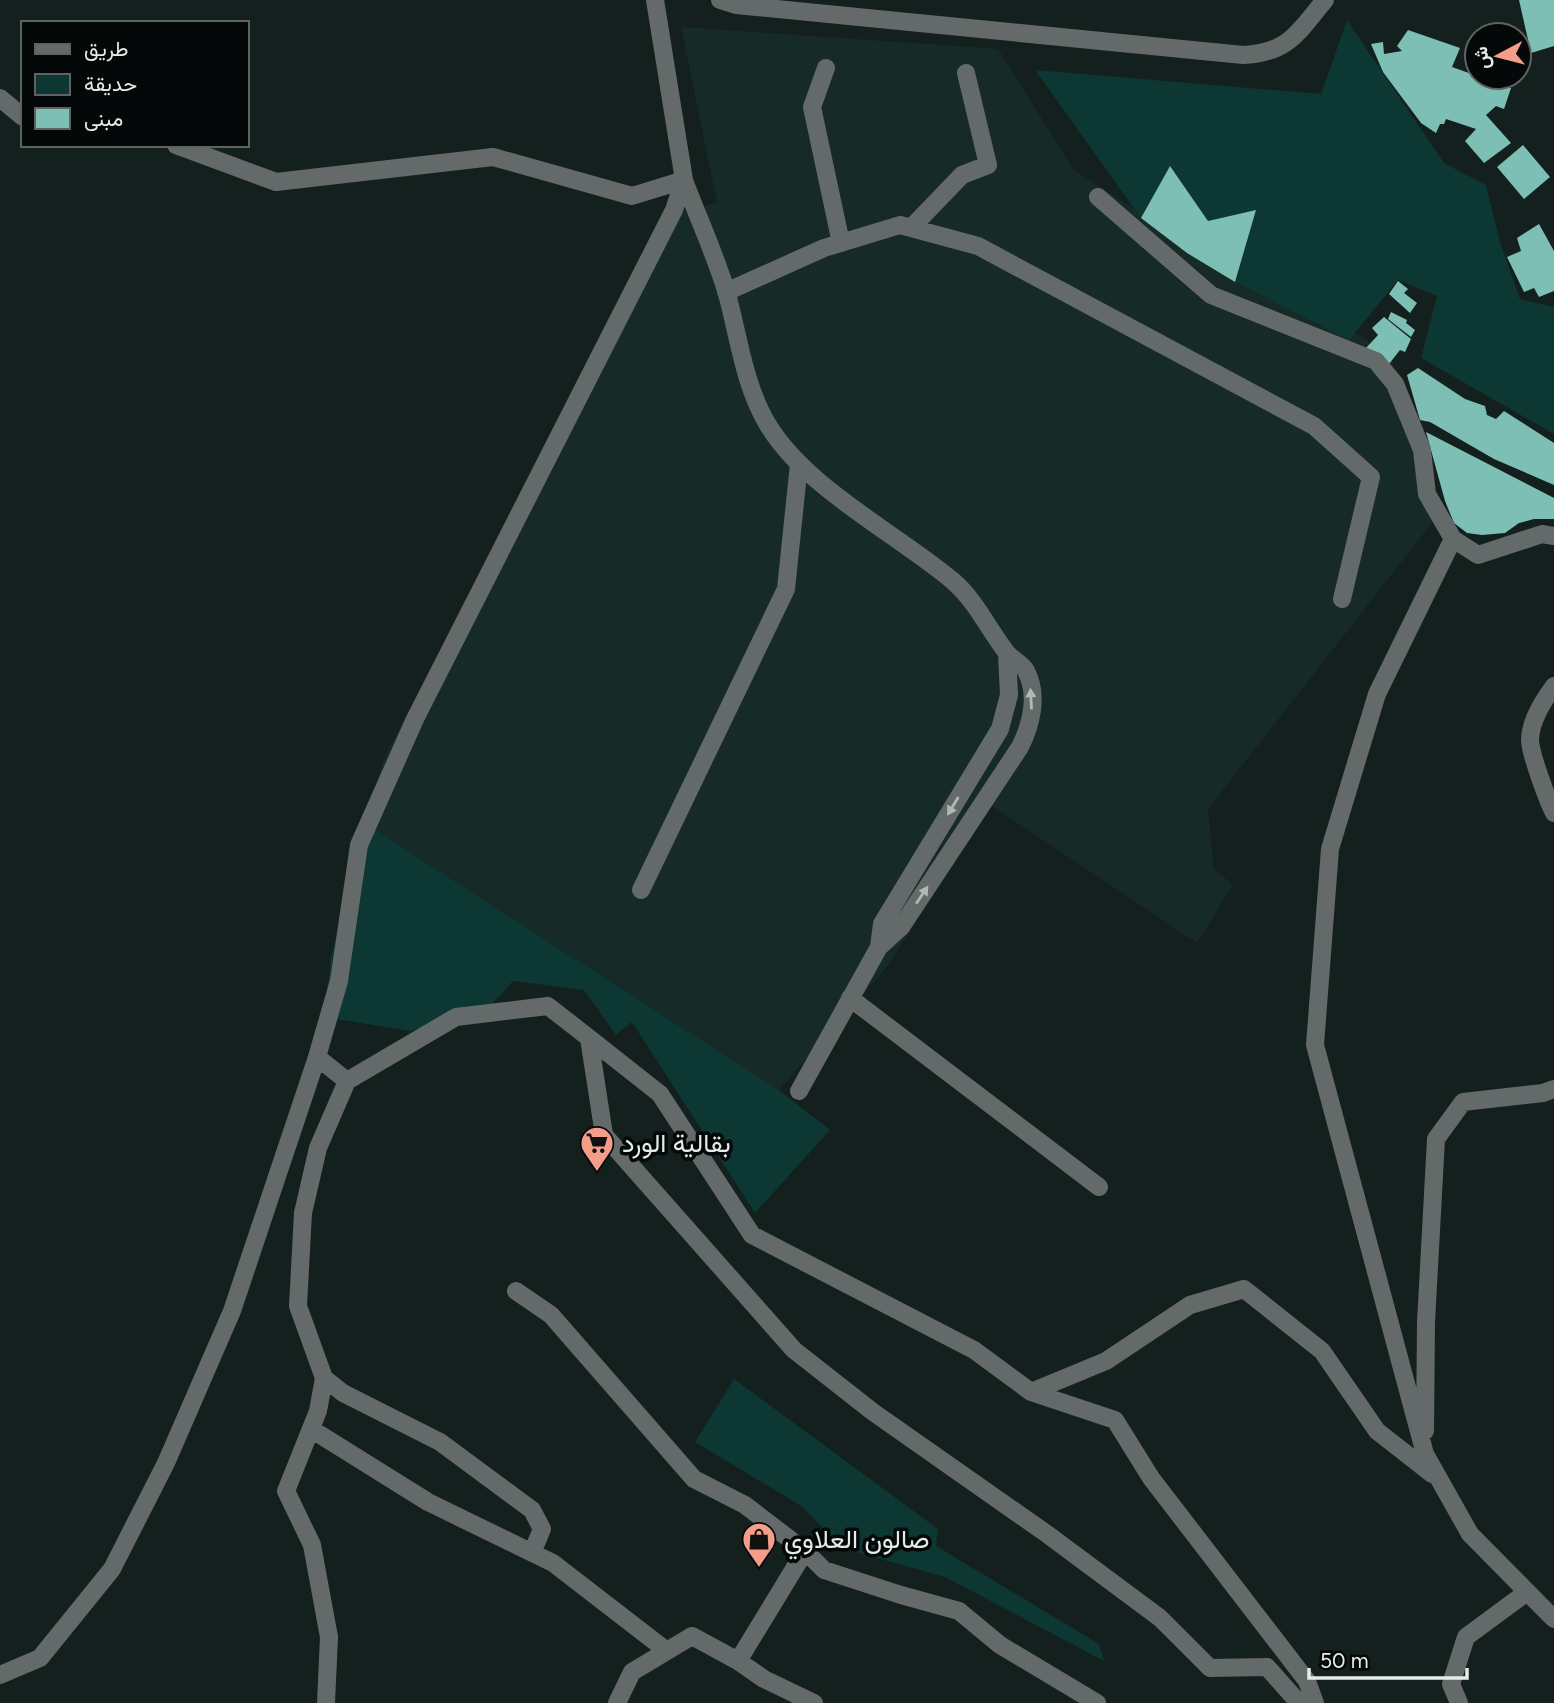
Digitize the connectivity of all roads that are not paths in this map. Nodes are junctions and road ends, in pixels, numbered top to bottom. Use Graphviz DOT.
graph roads {
  1 [pos="655,0"];
  2 [pos="720,0"];
  3 [pos="1325,0"];
  4 [pos="826,68"];
  5 [pos="966,74"];
  6 [pos="0,98"];
  7 [pos="21,115"];
  8 [pos="181,147"];
  9 [pos="684,180"];
  10 [pos="1098,197"];
  11 [pos="911,228"];
  12 [pos="841,243"];
  13 [pos="726,292"];
  14 [pos="799,464"];
  15 [pos="1554,536"];
  16 [pos="1453,539"];
  17 [pos="1342,599"];
  18 [pos="1007,654"];
  19 [pos="1554,686"];
  20 [pos="972,775"];
  21 [pos="993,788"];
  22 [pos="1554,813"];
  23 [pos="641,890"];
  24 [pos="879,947"];
  25 [pos="850,998"];
  26 [pos="589,1038"];
  27 [pos="317,1057"];
  28 [pos="347,1081"];
  29 [pos="1554,1089"];
  30 [pos="799,1091"];
  31 [pos="1099,1187"];
  32 [pos="516,1291"];
  33 [pos="324,1378"];
  34 [pos="1031,1392"];
  35 [pos="311,1429"];
  36 [pos="1425,1454"];
  37 [pos="1440,1481"];
  38 [pos="806,1551"];
  39 [pos="532,1553"];
  40 [pos="1527,1592"];
  41 [pos="1554,1619"];
  42 [pos="667,1651"];
  43 [pos="738,1661"];
  44 [pos="0,1675"];
  45 [pos="326,1703"];
  46 [pos="617,1703"];
  47 [pos="814,1703"];
  48 [pos="1097,1703"];
  49 [pos="1299,1703"];
  50 [pos="1315,1703"];
  51 [pos="1459,1703"];
  1 -- 9 [label="street"];
  2 -- 3 [label="street"];
  4 -- 12 [label="street"];
  5 -- 11 [label="street"];
  6 -- 7 [label="street"];
  8 -- 9 [label="street"];
  9 -- 13 [label="street"];
  9 -- 27 [label="street"];
  10 -- 16 [label="street"];
  11 -- 12 [label="street"];
  11 -- 17 [label="street"];
  12 -- 13 [label="street"];
  13 -- 14 [label="street"];
  14 -- 18 [label="street"];
  14 -- 23 [label="street"];
  15 -- 16 [label="street"];
  16 -- 36 [label="street"];
  18 -- 20 [label="street"];
  21 -- 18 [label="street, one-way"];
  19 -- 22 [label="street"];
  20 -- 21 [label="street"];
  20 -- 24 [label="street, one-way"];
  24 -- 21 [label="street, one-way"];
  24 -- 25 [label="street"];
  25 -- 30 [label="street"];
  25 -- 31 [label="street"];
  26 -- 28 [label="street"];
  26 -- 34 [label="street"];
  26 -- 49 [label="street"];
  27 -- 28 [label="street"];
  27 -- 44 [label="street"];
  28 -- 33 [label="street"];
  29 -- 36 [label="street"];
  32 -- 38 [label="street"];
  33 -- 35 [label="street"];
  33 -- 39 [label="street"];
  34 -- 37 [label="street"];
  34 -- 50 [label="street"];
  35 -- 39 [label="street"];
  35 -- 45 [label="street"];
  36 -- 37 [label="street"];
  37 -- 40 [label="street"];
  38 -- 43 [label="street"];
  38 -- 48 [label="street"];
  39 -- 42 [label="street"];
  40 -- 41 [label="street"];
  40 -- 51 [label="street"];
  42 -- 43 [label="street"];
  42 -- 46 [label="street"];
  43 -- 47 [label="street"];
}
